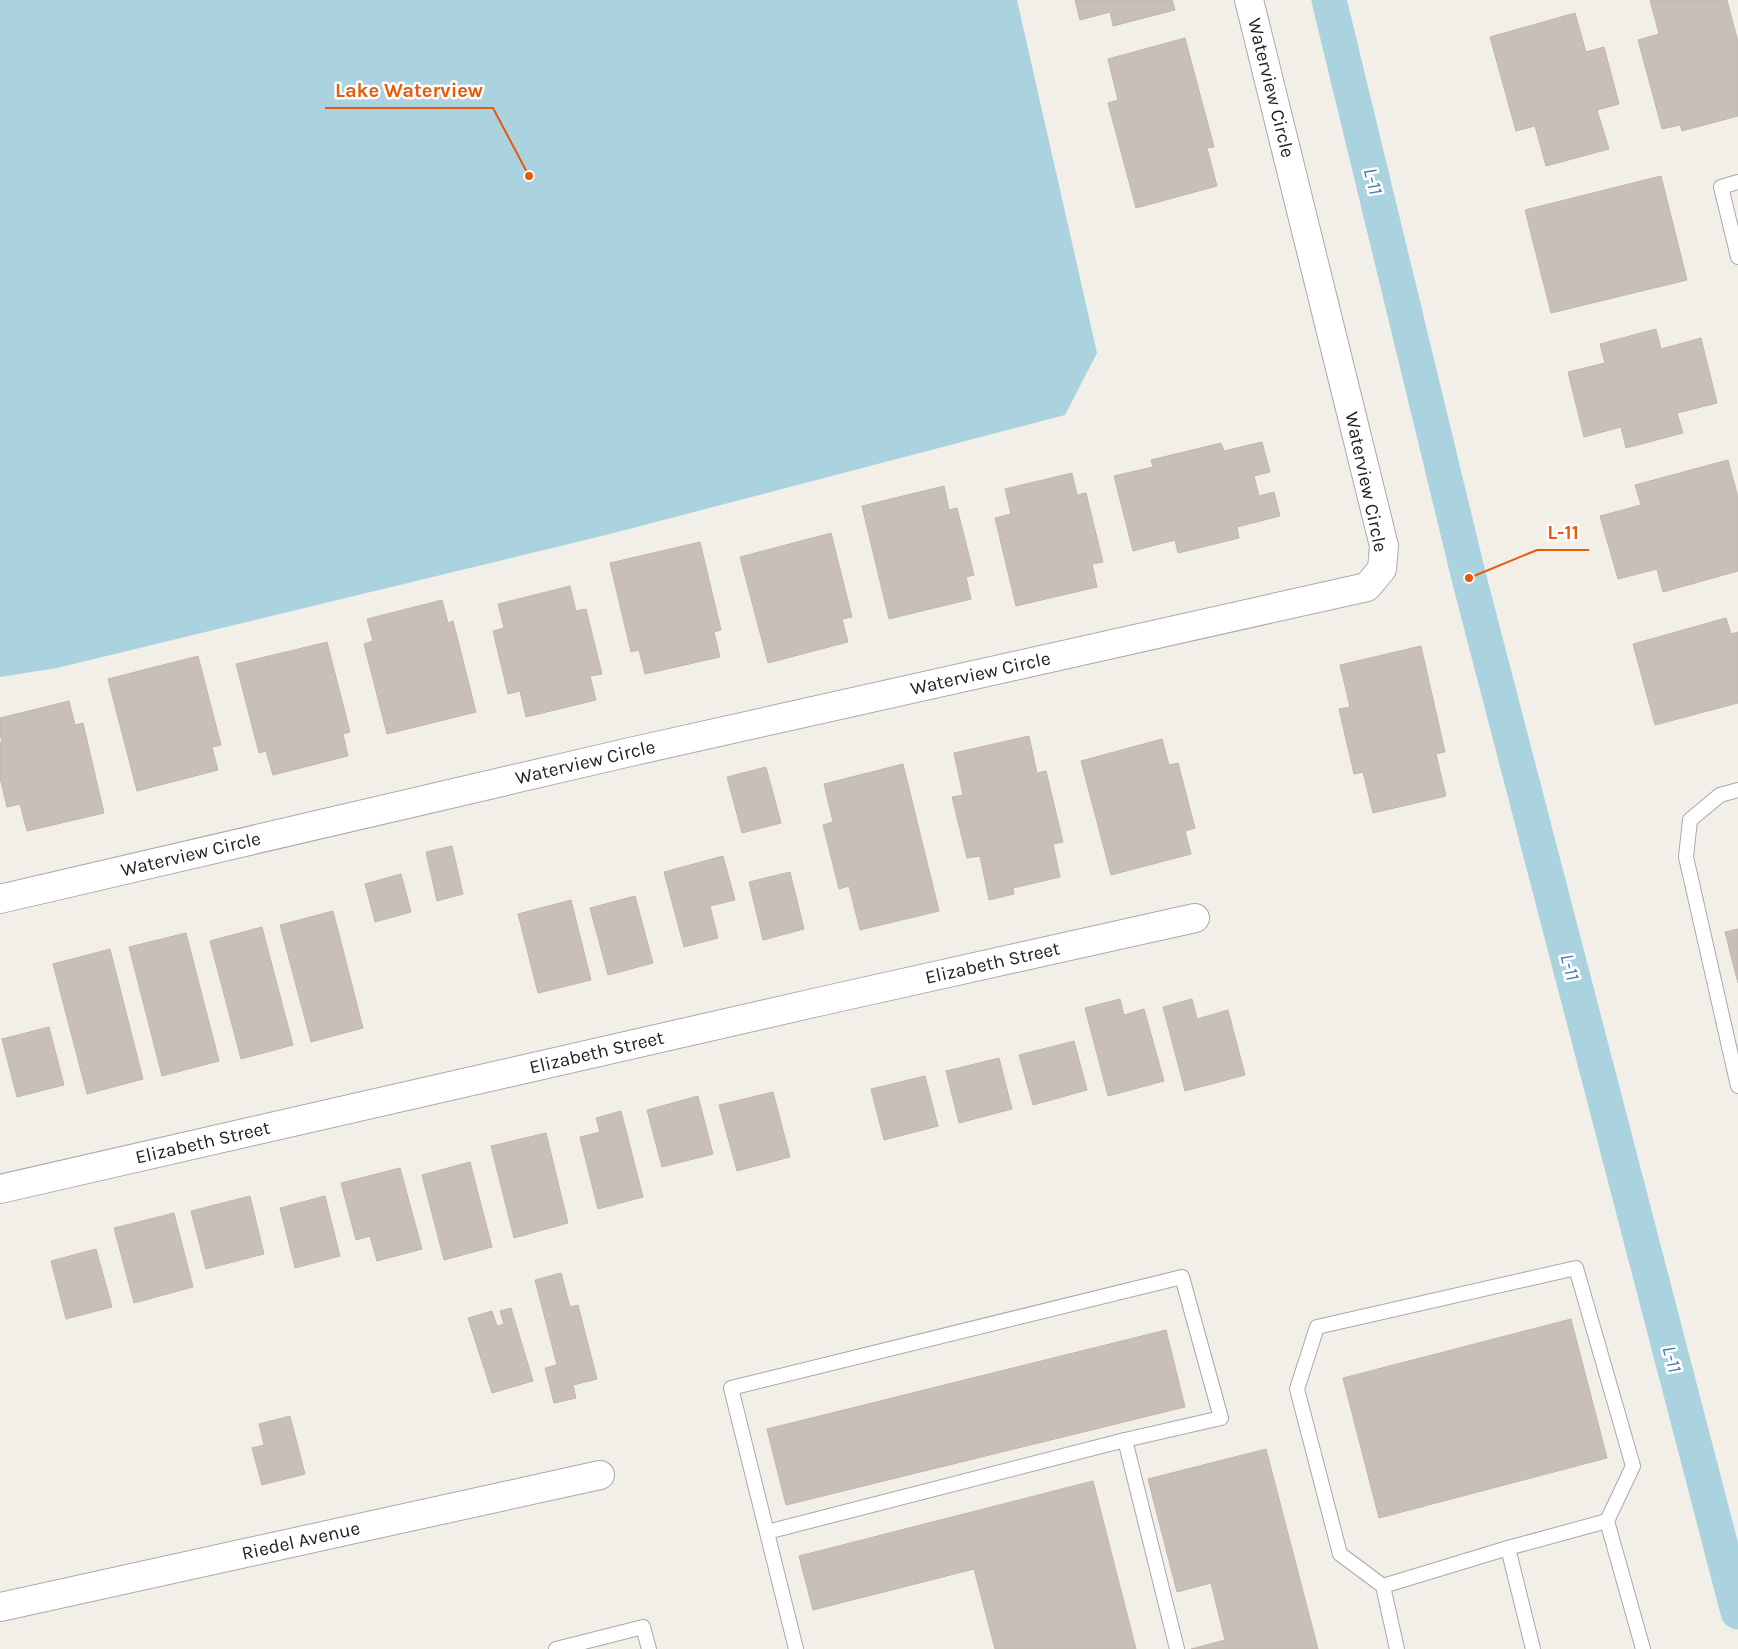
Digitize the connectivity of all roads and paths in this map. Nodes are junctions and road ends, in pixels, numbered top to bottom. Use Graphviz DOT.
graph roads {
  1 [pos="1249,0"];
  2 [pos="1738,182"];
  3 [pos="1738,257"];
  4 [pos="1738,790"];
  5 [pos="0,899"];
  6 [pos="1194,918"];
  7 [pos="1738,1086"];
  8 [pos="0,1189"];
  9 [pos="1125,1440"];
  10 [pos="600,1475"];
  11 [pos="1607,1521"];
  12 [pos="767,1532"];
  13 [pos="1508,1548"];
  14 [pos="1383,1586"];
  15 [pos="0,1607"];
  16 [pos="556,1649"];
  17 [pos="649,1649"];
  18 [pos="796,1649"];
  19 [pos="1177,1649"];
  20 [pos="1397,1649"];
  21 [pos="1533,1649"];
  22 [pos="1643,1649"];
  1 -- 5 [label="street, Waterview Circle"];
  2 -- 3 [label="lane"];
  4 -- 7 [label="lane"];
  6 -- 8 [label="street, Elizabeth Street"];
  9 -- 12 [label="lane"];
  9 -- 12 [label="lane"];
  9 -- 19 [label="lane"];
  10 -- 15 [label="street, Riedel Avenue"];
  11 -- 13 [label="lane"];
  11 -- 14 [label="lane"];
  11 -- 22 [label="lane"];
  12 -- 18 [label="lane"];
  13 -- 14 [label="lane"];
  13 -- 21 [label="lane"];
  14 -- 20 [label="lane"];
  16 -- 17 [label="lane"];
}
